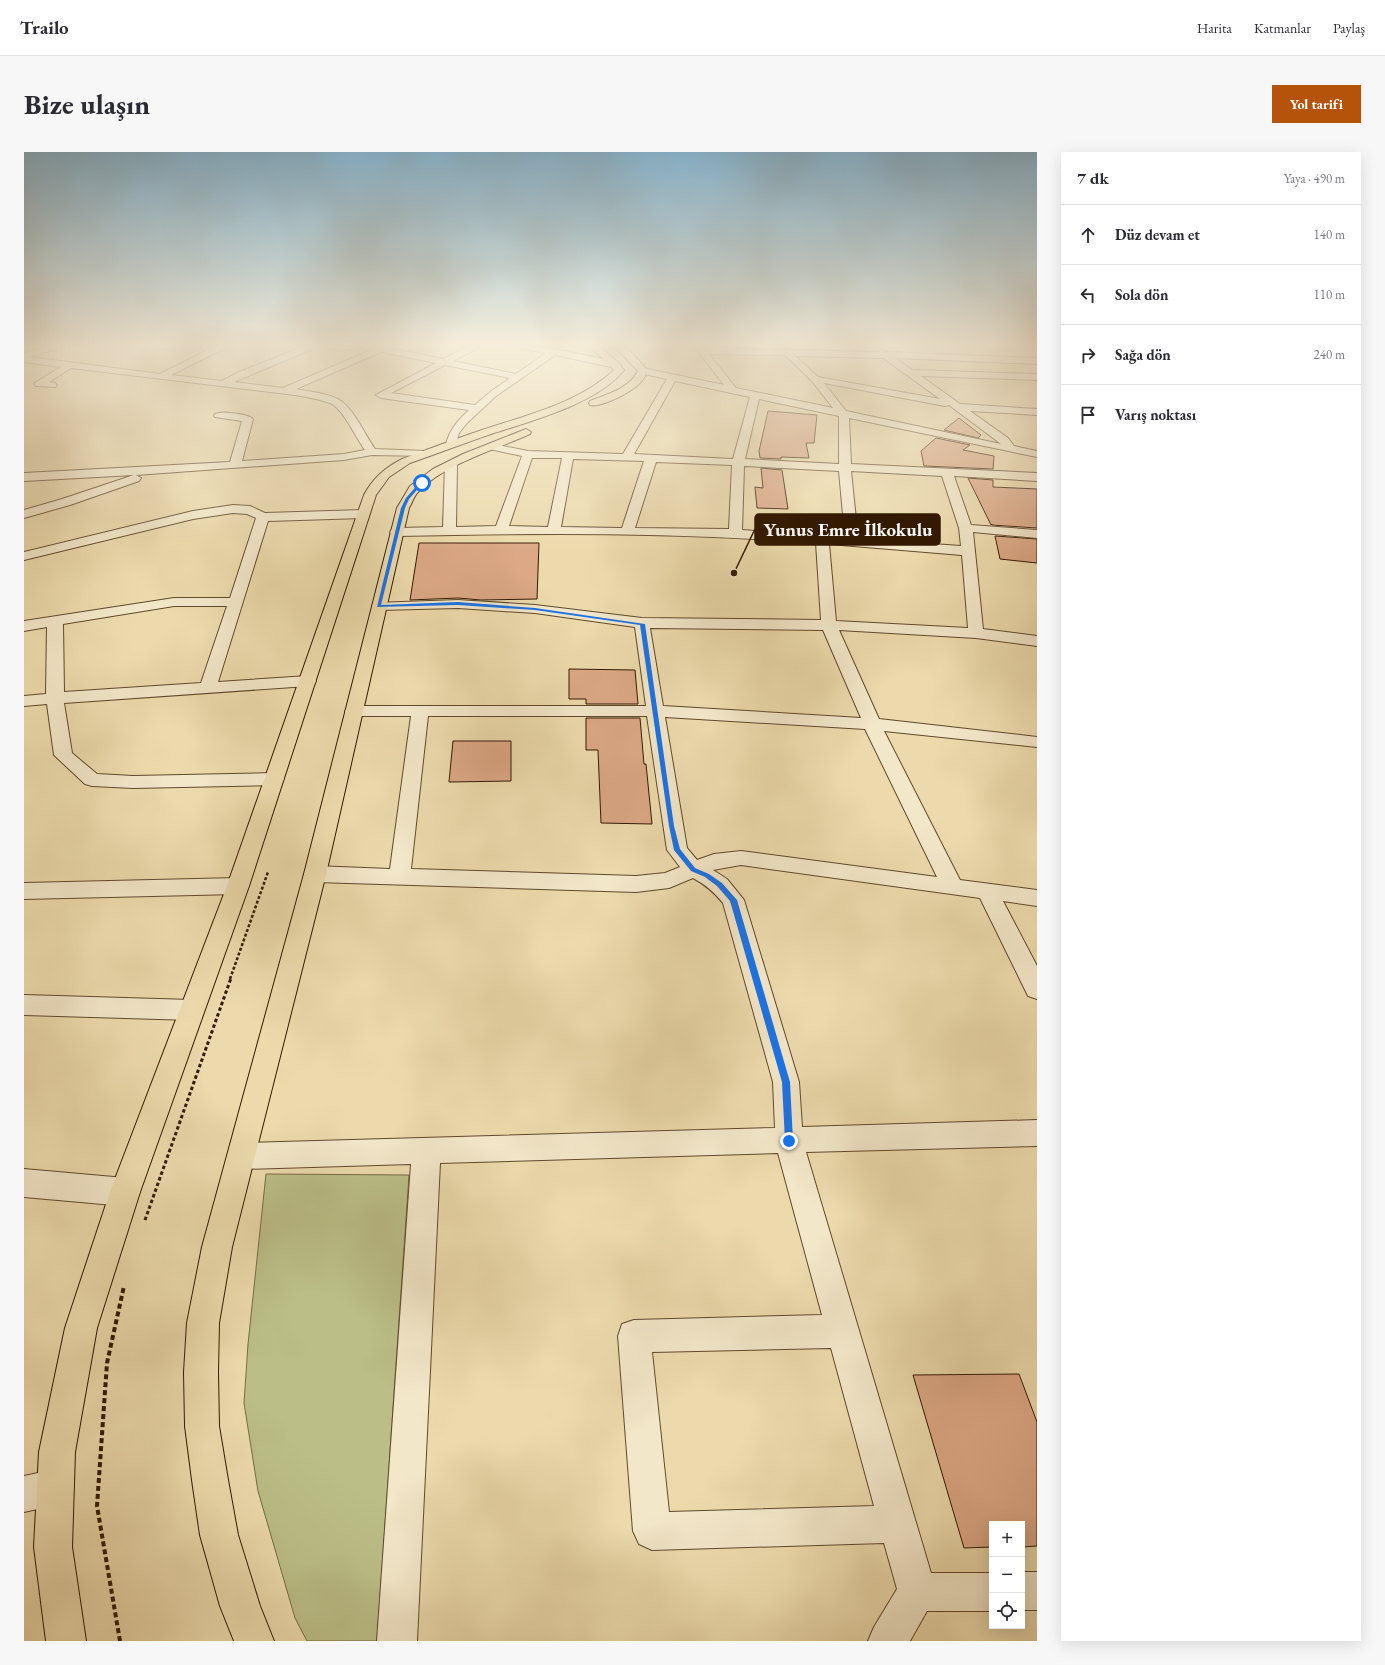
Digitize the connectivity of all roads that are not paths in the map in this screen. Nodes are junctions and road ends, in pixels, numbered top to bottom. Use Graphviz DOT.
graph roads {
  1 [pos="223,415"];
  2 [pos="349,415"];
  3 [pos="469,415"];
  4 [pos="535,415"];
  5 [pos="564,415"];
  6 [pos="651,415"];
  7 [pos="750,415"];
  8 [pos="844,415"];
  9 [pos="846,415"];
  10 [pos="968,415"];
  11 [pos="467,439"];
  12 [pos="991,446"];
  13 [pos="493,447"];
  14 [pos="1010,448"];
  15 [pos="372,452"];
  16 [pos="528,454"];
  17 [pos="1037,454"];
  18 [pos="568,455"];
  19 [pos="627,457"];
  20 [pos="651,458"];
  21 [pos="434,459"];
  22 [pos="738,463"];
  23 [pos="1018,463"];
  24 [pos="235,464"];
  25 [pos="845,469"];
  26 [pos="159,470"];
  27 [pos="947,473"];
  28 [pos="73,474"];
  29 [pos="986,474"];
  30 [pos="24,476"];
  31 [pos="1037,477"];
  32 [pos="24,485"];
  33 [pos="24,514"];
  34 [pos="363,514"];
  35 [pos="263,517"];
  36 [pos="966,528"];
  37 [pos="501,530"];
  38 [pos="449,531"];
  39 [pos="554,531"];
  40 [pos="397,532"];
  41 [pos="627,532"];
  42 [pos="735,533"];
  43 [pos="1037,534"];
  44 [pos="822,540"];
  45 [pos="852,542"];
  46 [pos="968,551"];
  47 [pos="24,556"];
  48 [pos="236,602"];
  49 [pos="379,606"];
  50 [pos="54,621"];
  51 [pos="642,624"];
  52 [pos="829,625"];
  53 [pos="24,626"];
  54 [pos="976,633"];
  55 [pos="1037,641"];
  56 [pos="308,681"];
  57 [pos="208,688"];
  58 [pos="55,698"];
  59 [pos="24,701"];
  60 [pos="354,711"];
  61 [pos="420,711"];
  62 [pos="655,711"];
  63 [pos="872,724"];
  64 [pos="1037,742"];
  65 [pos="274,779"];
  66 [pos="693,869"];
  67 [pos="316,874"];
  68 [pos="400,876"];
  69 [pos="238,886"];
  70 [pos="952,886"];
  71 [pos="24,891"];
  72 [pos="986,891"];
  73 [pos="1037,898"];
  74 [pos="1037,990"];
  75 [pos="24,1005"];
  76 [pos="192,1010"];
  77 [pos="1037,1133"];
  78 [pos="789,1141"];
  79 [pos="426,1152"];
  80 [pos="242,1156"];
  81 [pos="24,1183"];
  82 [pos="125,1192"];
  83 [pos="843,1331"];
  84 [pos="40,1490"];
  85 [pos="898,1524"];
  86 [pos="1025,1591"];
  87 [pos="1037,1591"];
  88 [pos="917,1592"];
  89 [pos="989,1592"];
  90 [pos="66,1641"];
  91 [pos="254,1641"];
  92 [pos="397,1641"];
  93 [pos="888,1641"];
  1 -- 24 [label="street"];
  2 -- 15 [label="street"];
  3 -- 21 [label="street"];
  4 -- 11 [label="main road"];
  5 -- 13 [label="main road"];
  6 -- 19 [label="street"];
  7 -- 22 [label="street"];
  8 -- 25 [label="street"];
  9 -- 12 [label="street"];
  10 -- 14 [label="street"];
  11 -- 13 [label="main road"];
  11 -- 21 [label="main road"];
  12 -- 14 [label="street"];
  12 -- 23 [label="street"];
  13 -- 16 [label="street"];
  13 -- 21 [label="main road"];
  14 -- 17 [label="street"];
  15 -- 21 [label="street"];
  15 -- 24 [label="street"];
  16 -- 18 [label="street"];
  16 -- 37 [label="street"];
  17 -- 23 [label="street"];
  18 -- 19 [label="street"];
  18 -- 39 [label="street"];
  19 -- 20 [label="street"];
  20 -- 22 [label="street"];
  20 -- 41 [label="street"];
  21 -- 34 [label="main road"];
  21 -- 38 [label="street"];
  21 -- 40 [label="main road"];
  22 -- 25 [label="street"];
  22 -- 42 [label="street"];
  23 -- 29 [label="street"];
  23 -- 31 [label="street"];
  24 -- 26 [label="street"];
  25 -- 27 [label="street"];
  25 -- 45 [label="street"];
  26 -- 28 [label="street"];
  26 -- 33 [label="street"];
  27 -- 29 [label="street"];
  27 -- 36 [label="street"];
  28 -- 30 [label="street"];
  28 -- 32 [label="street"];
  29 -- 31 [label="street"];
  34 -- 35 [label="street"];
  34 -- 56 [label="main road"];
  35 -- 47 [label="street"];
  35 -- 48 [label="street"];
  36 -- 43 [label="street"];
  36 -- 46 [label="street"];
  37 -- 38 [label="street"];
  37 -- 39 [label="street"];
  38 -- 40 [label="street"];
  39 -- 41 [label="street"];
  40 -- 49 [label="main road"];
  41 -- 42 [label="street"];
  42 -- 44 [label="street"];
  44 -- 45 [label="street"];
  44 -- 52 [label="street"];
  45 -- 46 [label="street"];
  46 -- 54 [label="street"];
  48 -- 50 [label="street"];
  48 -- 57 [label="street"];
  49 -- 51 [label="street"];
  49 -- 60 [label="main road"];
  50 -- 53 [label="street"];
  50 -- 58 [label="street"];
  51 -- 52 [label="street"];
  51 -- 62 [label="street"];
  52 -- 54 [label="street"];
  52 -- 63 [label="street"];
  54 -- 55 [label="street"];
  56 -- 57 [label="street"];
  56 -- 65 [label="main road"];
  57 -- 58 [label="street"];
  58 -- 59 [label="street"];
  58 -- 65 [label="street"];
  60 -- 61 [label="street"];
  60 -- 67 [label="main road"];
  61 -- 62 [label="street"];
  61 -- 68 [label="street"];
  62 -- 63 [label="street"];
  62 -- 66 [label="street"];
  63 -- 64 [label="street"];
  63 -- 70 [label="street"];
  65 -- 69 [label="main road"];
  66 -- 68 [label="street"];
  66 -- 70 [label="street"];
  66 -- 78 [label="street"];
  67 -- 68 [label="street"];
  67 -- 80 [label="main road"];
  69 -- 71 [label="street"];
  69 -- 76 [label="main road"];
  70 -- 72 [label="street"];
  72 -- 73 [label="street"];
  72 -- 74 [label="street"];
  75 -- 76 [label="street"];
  76 -- 82 [label="main road"];
  77 -- 78 [label="street"];
  78 -- 79 [label="street"];
  78 -- 83 [label="street"];
  79 -- 80 [label="street"];
  79 -- 92 [label="street"];
  80 -- 91 [label="main road"];
  81 -- 82 [label="street"];
  82 -- 84 [label="main road"];
  83 -- 85 [label="street"];
  83 -- 85 [label="street"];
  84 -- 90 [label="main road"];
  85 -- 88 [label="street"];
  86 -- 87 [label="street"];
  88 -- 89 [label="street"];
  88 -- 93 [label="street"];
}
